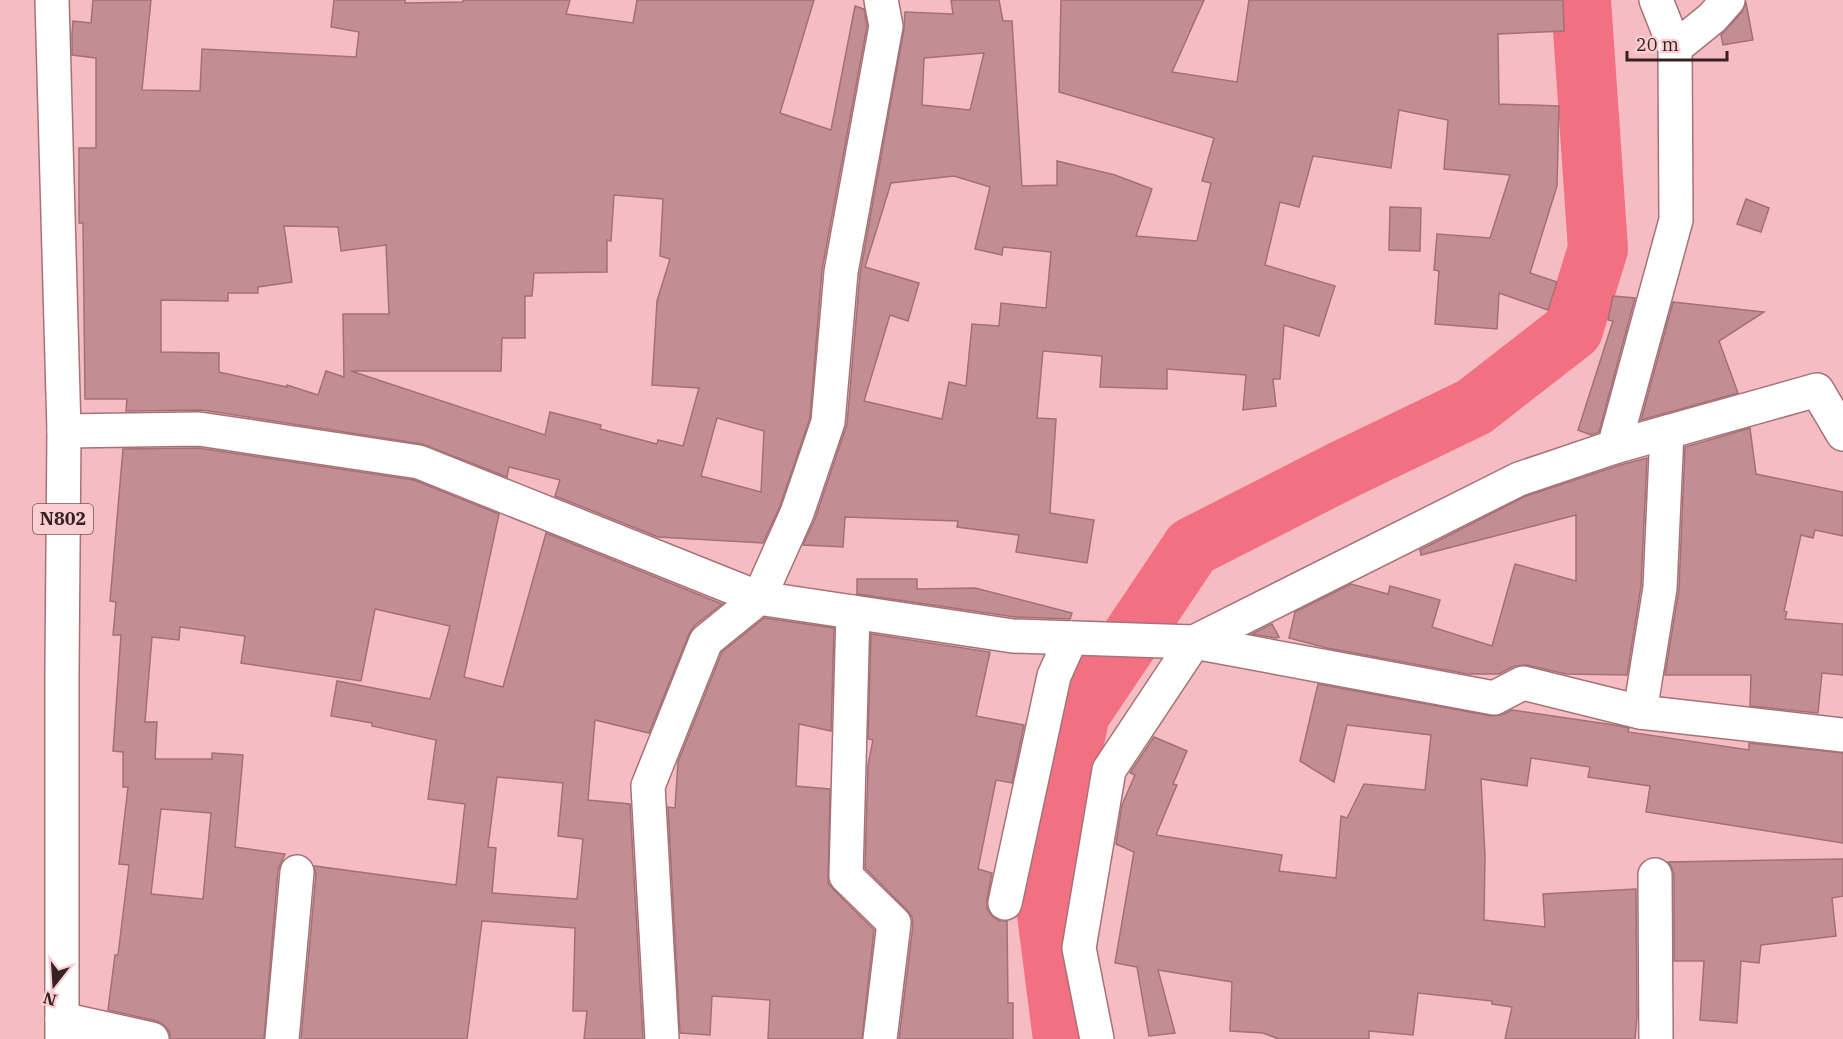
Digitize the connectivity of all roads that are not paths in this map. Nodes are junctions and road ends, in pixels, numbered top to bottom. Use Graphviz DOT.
graph roads {
  1 [pos="52,0"];
  2 [pos="881,0"];
  3 [pos="1656,0"];
  4 [pos="1728,0"];
  5 [pos="1675,48"];
  6 [pos="64,431"];
  7 [pos="1667,432"];
  8 [pos="1843,434"];
  9 [pos="1614,447"];
  10 [pos="759,598"];
  11 [pos="853,612"];
  12 [pos="1071,638"];
  13 [pos="1194,642"];
  14 [pos="1640,712"];
  15 [pos="1843,735"];
  16 [pos="297,872"];
  17 [pos="1655,874"];
  18 [pos="1005,903"];
  19 [pos="62,1029"];
  20 [pos="152,1039"];
  21 [pos="282,1039"];
  22 [pos="662,1039"];
  23 [pos="880,1039"];
  24 [pos="1097,1039"];
  25 [pos="1656,1039"];
  1 -- 6 [label="main road, N802"];
  2 -- 10 [label="main road"];
  3 -- 5 [label="main road"];
  4 -- 5 [label="main road"];
  5 -- 9 [label="main road"];
  6 -- 10 [label="main road"];
  6 -- 19 [label="main road, N802"];
  7 -- 8 [label="main road"];
  7 -- 9 [label="main road"];
  7 -- 14 [label="main road"];
  9 -- 13 [label="main road"];
  10 -- 11 [label="main road"];
  10 -- 22 [label="main road"];
  11 -- 12 [label="main road"];
  11 -- 23 [label="main road"];
  12 -- 13 [label="main road"];
  12 -- 18 [label="main road"];
  13 -- 14 [label="main road"];
  13 -- 24 [label="main road"];
  14 -- 15 [label="main road"];
  16 -- 21 [label="main road"];
  17 -- 25 [label="main road"];
  19 -- 20 [label="main road"];
}
